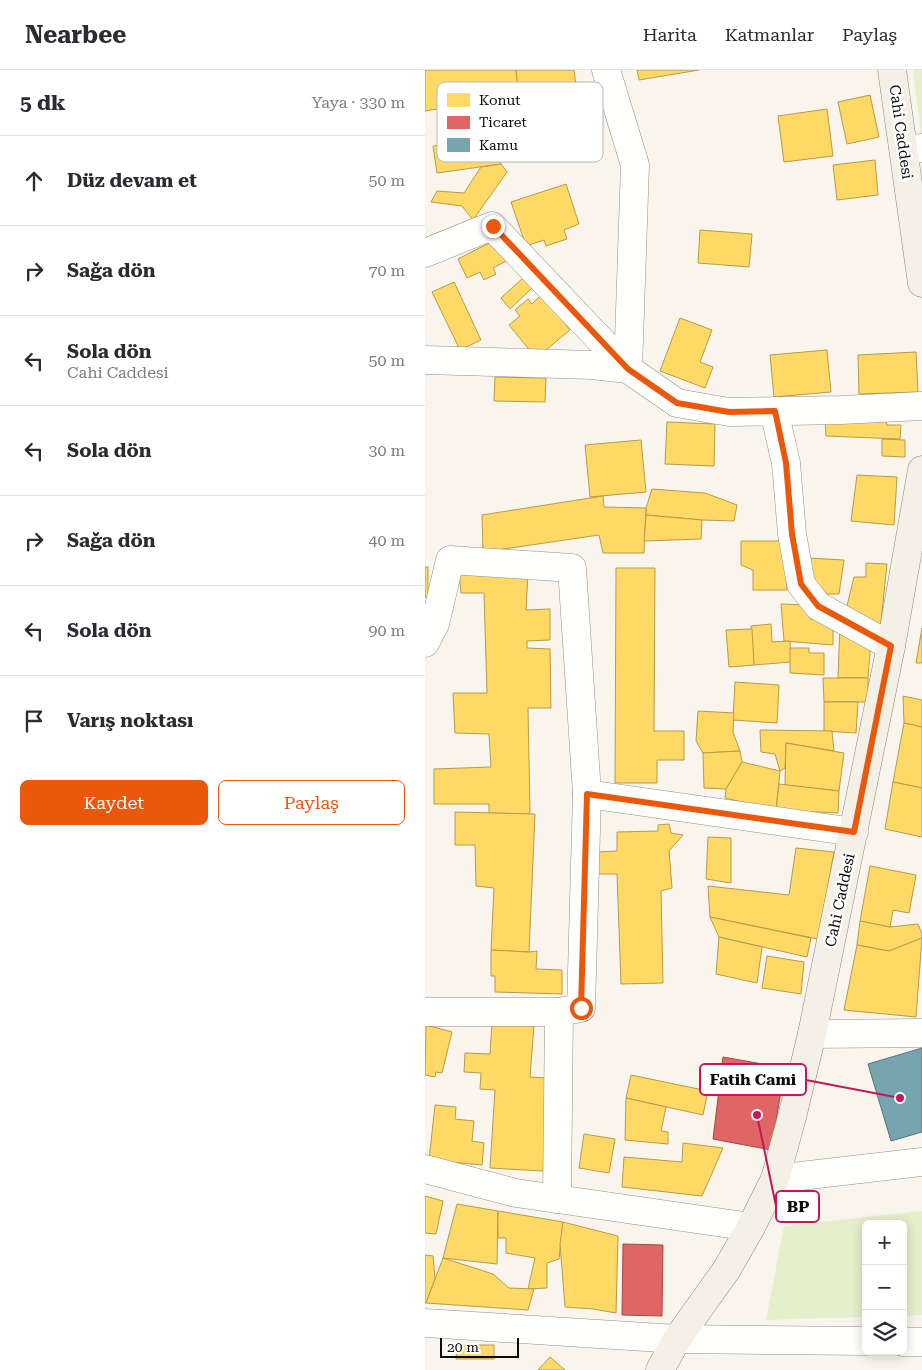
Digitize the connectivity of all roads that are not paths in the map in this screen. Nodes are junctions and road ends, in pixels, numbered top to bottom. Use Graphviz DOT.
graph roads {
  1 [pos="606,70"];
  2 [pos="892,70"];
  3 [pos="913,149"];
  4 [pos="425,253"];
  5 [pos="922,283"];
  6 [pos="425,360"];
  7 [pos="628,369"];
  8 [pos="922,406"];
  9 [pos="775,411"];
  10 [pos="922,470"];
  11 [pos="425,643"];
  12 [pos="891,646"];
  13 [pos="587,794"];
  14 [pos="854,832"];
  15 [pos="425,1012"];
  16 [pos="559,1012"];
  17 [pos="922,1033"];
  18 [pos="812,1034"];
  19 [pos="922,1162"];
  20 [pos="425,1169"];
  21 [pos="775,1179"];
  22 [pos="557,1199"];
  23 [pos="751,1227"];
  24 [pos="425,1323"];
  25 [pos="677,1339"];
  26 [pos="862,1341"];
  27 [pos="907,1342"];
  28 [pos="922,1342"];
  29 [pos="660,1370"];
  1 -- 7 [label="street"];
  2 -- 3 [label="street, Cahi Caddesi"];
  3 -- 5 [label="street, Cahi Caddesi"];
  4 -- 7 [label="street"];
  6 -- 7 [label="street"];
  7 -- 9 [label="street"];
  8 -- 9 [label="street"];
  9 -- 12 [label="street"];
  10 -- 12 [label="street, Cahi Caddesi"];
  11 -- 13 [label="street"];
  12 -- 14 [label="street, Cahi Caddesi"];
  13 -- 14 [label="street"];
  13 -- 16 [label="street"];
  14 -- 18 [label="street, Cahi Caddesi"];
  15 -- 16 [label="street"];
  16 -- 22 [label="street"];
  17 -- 18 [label="street"];
  18 -- 21 [label="street, Cahi Caddesi"];
  19 -- 21 [label="street"];
  20 -- 22 [label="street"];
  21 -- 23 [label="street, Cahi Caddesi"];
  22 -- 23 [label="street"];
  23 -- 25 [label="street, Cahi Caddesi"];
  24 -- 25 [label="street"];
  25 -- 26 [label="street"];
  25 -- 29 [label="street, Cahi Caddesi"];
  27 -- 28 [label="street"];
}
